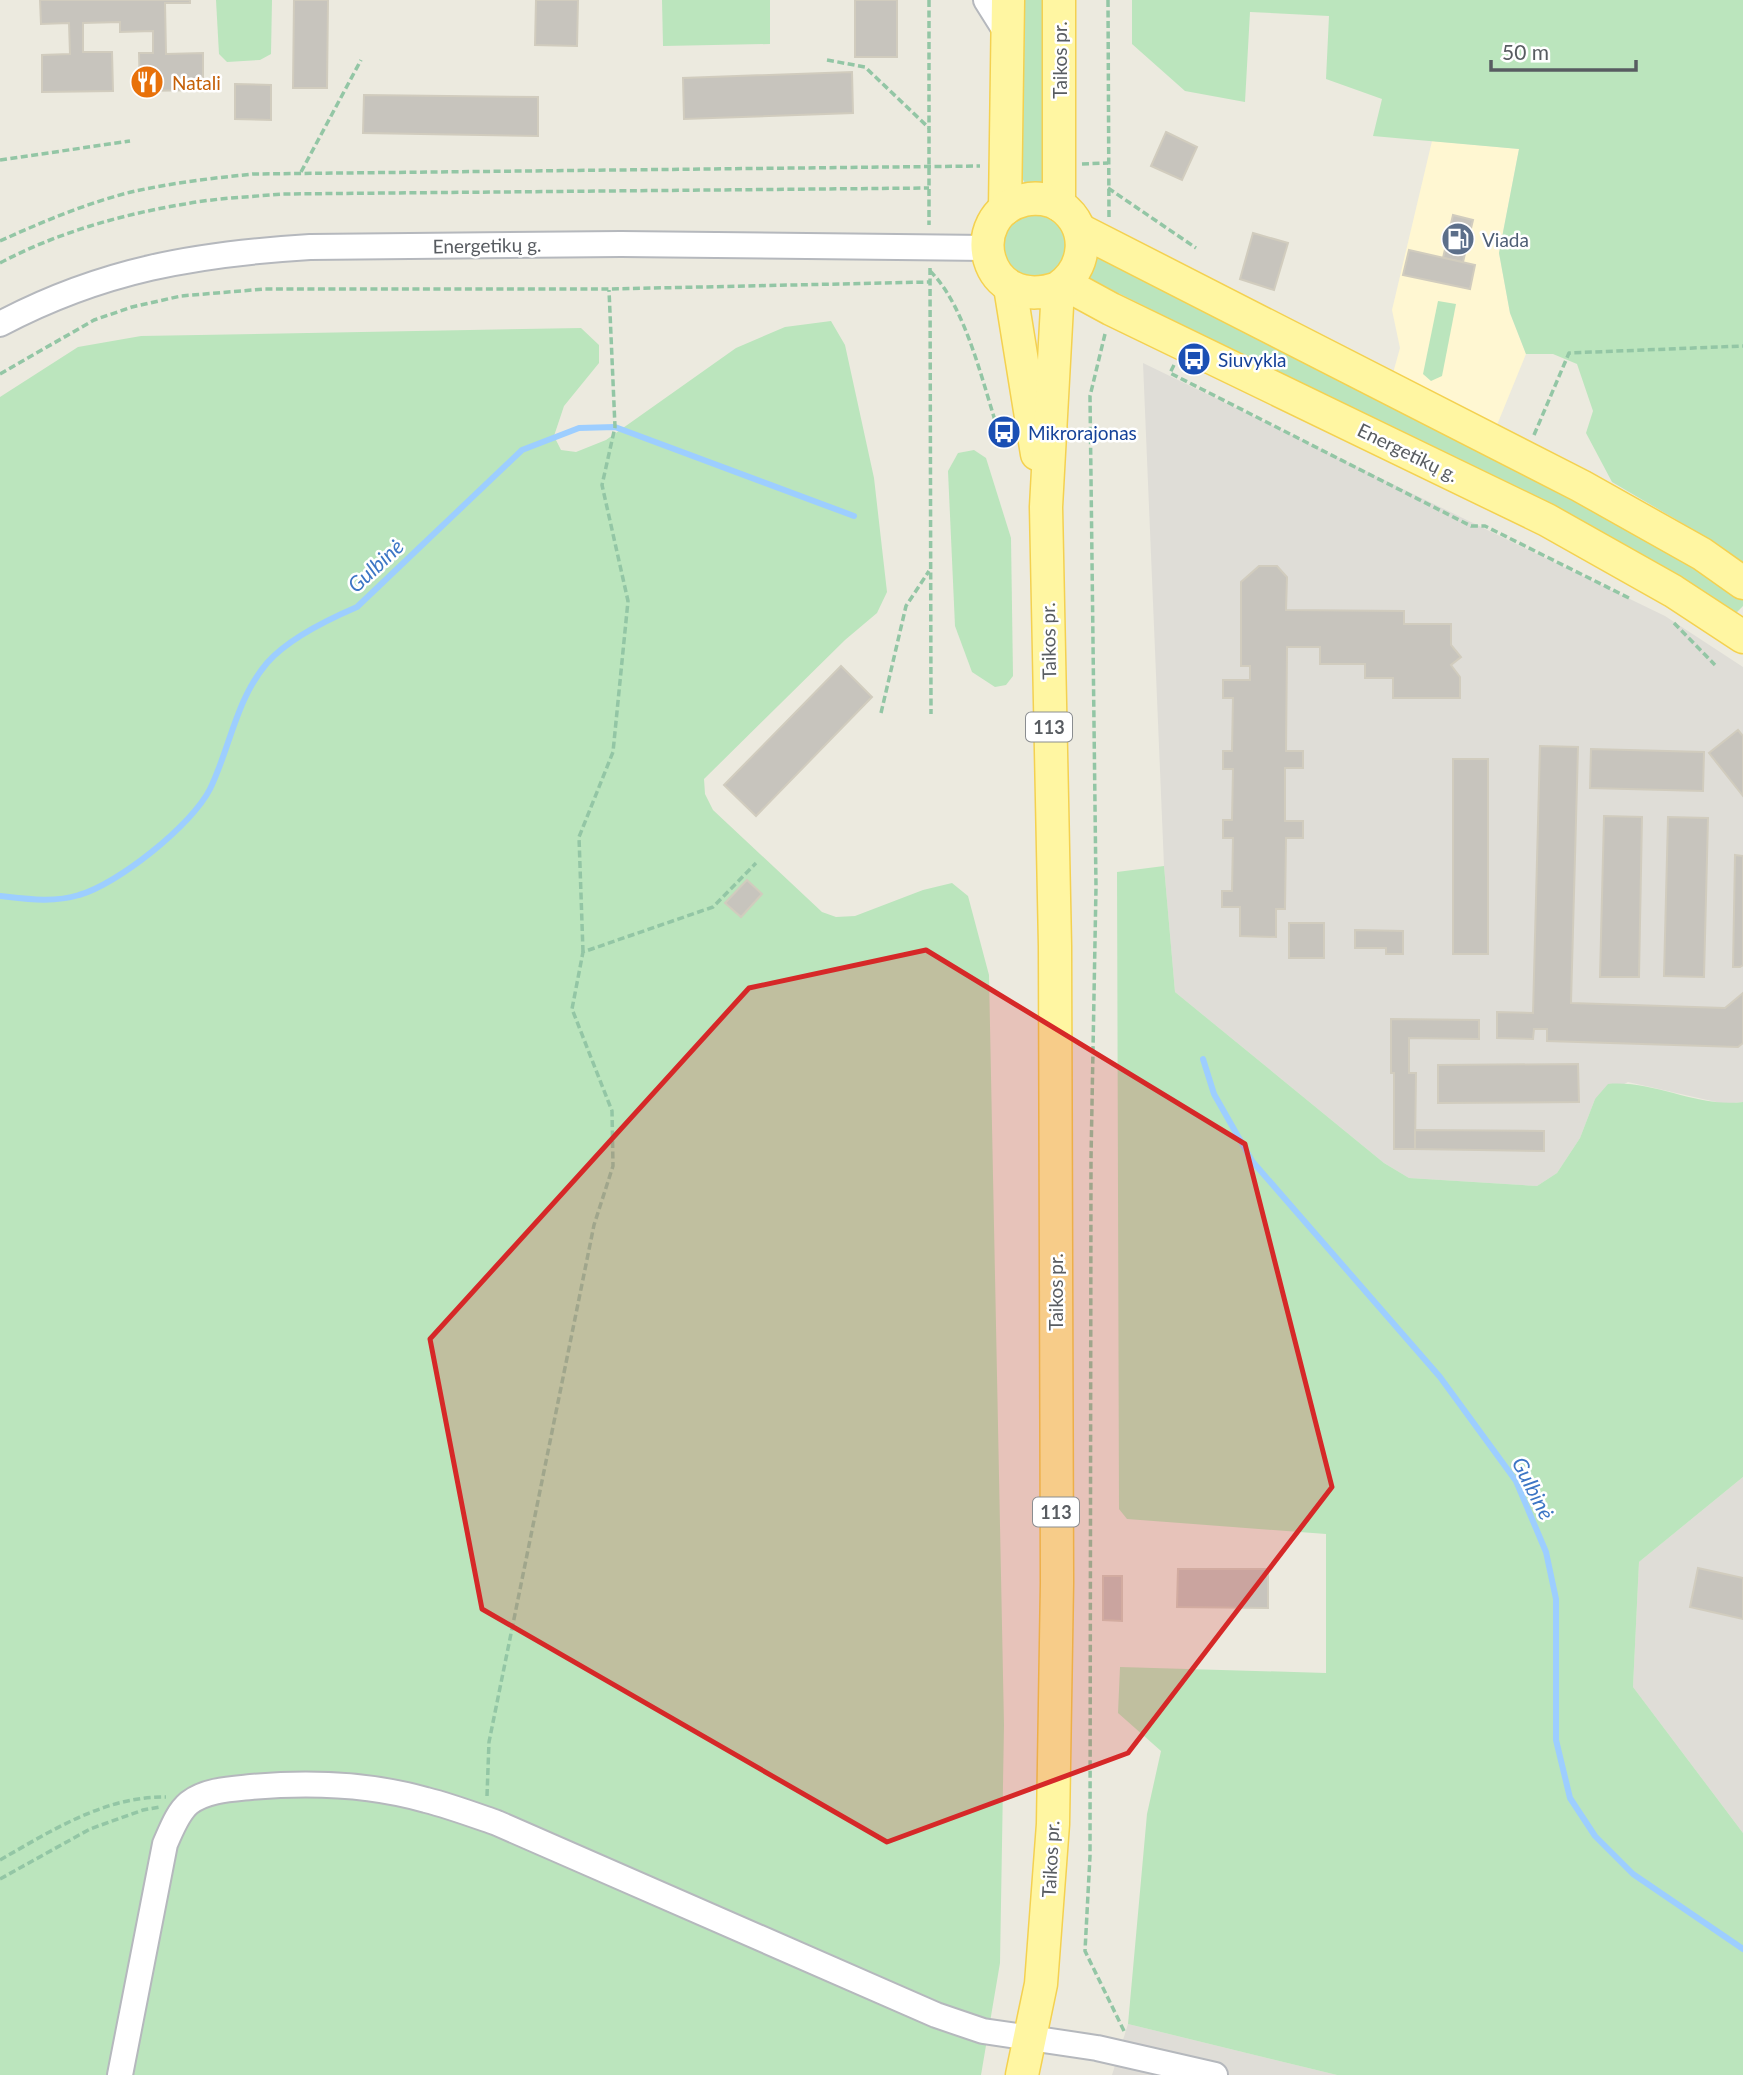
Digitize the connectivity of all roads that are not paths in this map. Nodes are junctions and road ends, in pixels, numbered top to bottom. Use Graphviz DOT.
graph roads {
  1 [pos="986,0"];
  2 [pos="1008,0"];
  3 [pos="1059,0"];
  4 [pos="1007,35"];
  5 [pos="1059,205"];
  6 [pos="1005,209"];
  7 [pos="1080,230"];
  8 [pos="987,248"];
  9 [pos="1061,286"];
  10 [pos="1010,287"];
  11 [pos="0,324"];
  12 [pos="1046,507"];
  13 [pos="1743,583"];
  14 [pos="1741,631"];
  15 [pos="1031,2040"];
  16 [pos="120,2075"];
  17 [pos="1022,2075"];
  18 [pos="1215,2075"];
  1 -- 4 [label="street"];
  2 -- 4 [label="main road"];
  3 -- 5 [label="main road, Taikos pr."];
  4 -- 6 [label="main road"];
  5 -- 6 [label="main road"];
  5 -- 7 [label="main road"];
  6 -- 8 [label="main road"];
  7 -- 9 [label="main road, Taikos pr. / 113"];
  7 -- 13 [label="main road"];
  8 -- 10 [label="main road, Taikos pr. / 113"];
  8 -- 11 [label="street, Energetikų g."];
  9 -- 10 [label="main road"];
  9 -- 12 [label="main road, Taikos pr. / 113"];
  9 -- 14 [label="main road, Energetikų g."];
  10 -- 12 [label="main road, Taikos pr. / 113"];
  12 -- 15 [label="main road, Taikos pr. / 113"];
  15 -- 16 [label="street"];
  15 -- 17 [label="main road, Taikos pr. / 113"];
  15 -- 18 [label="street"];
}
